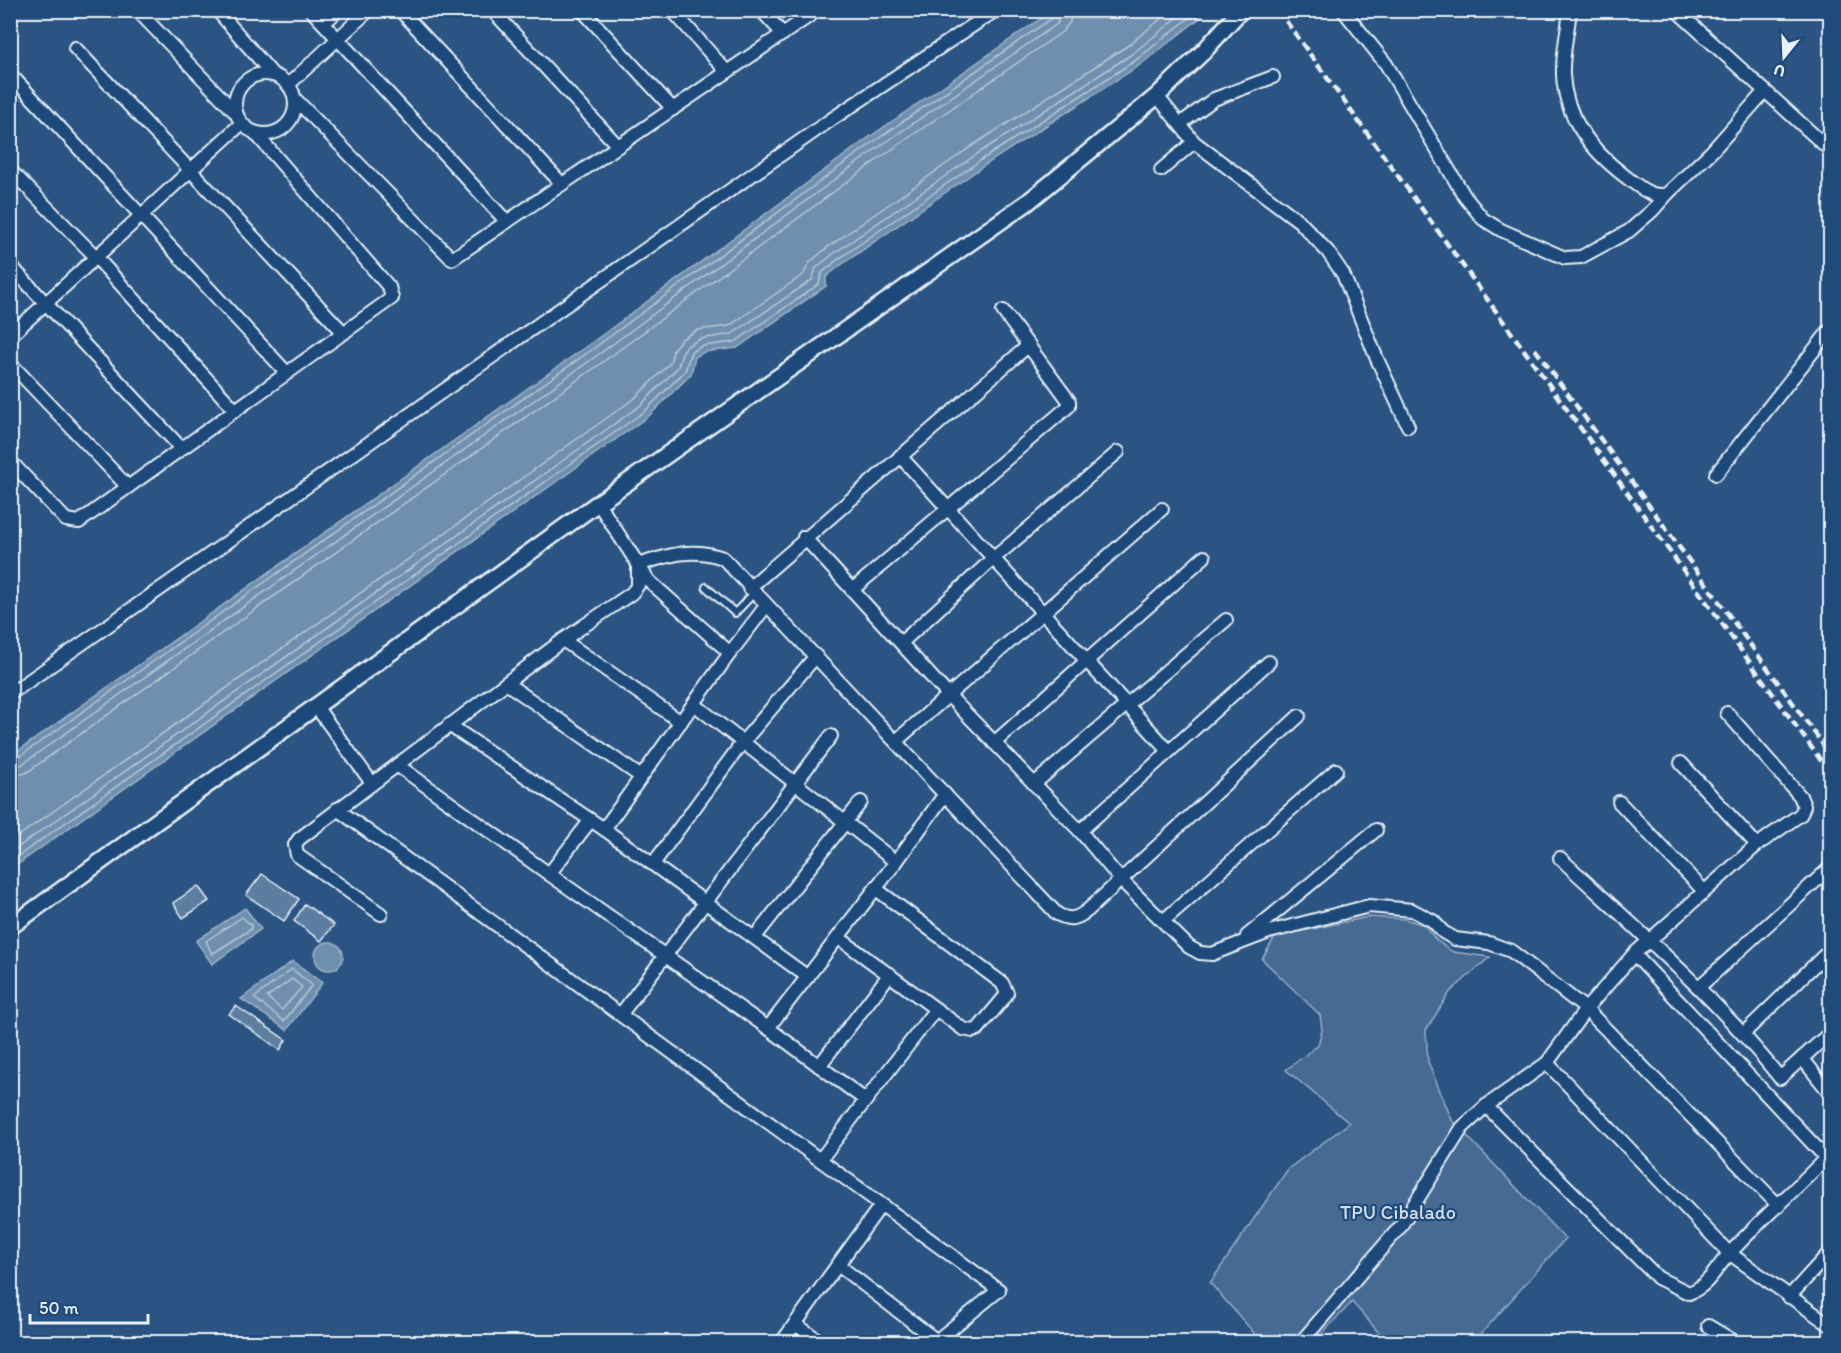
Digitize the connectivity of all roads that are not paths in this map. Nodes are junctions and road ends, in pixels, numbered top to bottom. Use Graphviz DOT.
graph roads {
  1 [pos="136,10"];
  2 [pos="217,10"];
  3 [pos="311,10"];
  4 [pos="338,10"];
  5 [pos="369,10"];
  6 [pos="400,10"];
  7 [pos="492,10"];
  8 [pos="582,10"];
  9 [pos="672,10"];
  10 [pos="761,10"];
  11 [pos="818,10"];
  12 [pos="996,10"];
  13 [pos="1241,10"];
  14 [pos="1342,10"];
  15 [pos="1570,10"];
  16 [pos="1676,10"];
  17 [pos="324,23"];
  18 [pos="783,34"];
  19 [pos="339,40"];
  20 [pos="75,48"];
  21 [pos="727,72"];
  22 [pos="10,74"];
  23 [pos="273,75"];
  24 [pos="1274,77"];
  25 [pos="289,84"];
  26 [pos="1764,92"];
  27 [pos="1157,96"];
  28 [pos="295,99"];
  29 [pos="673,109"];
  30 [pos="234,111"];
  31 [pos="241,124"];
  32 [pos="1180,124"];
  33 [pos="256,134"];
  34 [pos="1194,142"];
  35 [pos="618,146"];
  36 [pos="1830,150"];
  37 [pos="10,170"];
  38 [pos="191,170"];
  39 [pos="1161,170"];
  40 [pos="562,184"];
  41 [pos="1667,194"];
  42 [pos="141,213"];
  43 [pos="507,222"];
  44 [pos="95,256"];
  45 [pos="10,265"];
  46 [pos="46,302"];
  47 [pos="1003,311"];
  48 [pos="1830,330"];
  49 [pos="344,333"];
  50 [pos="10,336"];
  51 [pos="1029,345"];
  52 [pos="10,363"];
  53 [pos="287,373"];
  54 [pos="235,410"];
  55 [pos="1408,426"];
  56 [pos="180,447"];
  57 [pos="1118,452"];
  58 [pos="900,456"];
  59 [pos="10,461"];
  60 [pos="1716,474"];
  61 [pos="128,487"];
  62 [pos="598,503"];
  63 [pos="950,508"];
  64 [pos="1162,509"];
  65 [pos="804,537"];
  66 [pos="1204,557"];
  67 [pos="994,558"];
  68 [pos="638,565"];
  69 [pos="706,586"];
  70 [pos="852,590"];
  71 [pos="751,591"];
  72 [pos="766,606"];
  73 [pos="1042,613"];
  74 [pos="1226,620"];
  75 [pos="563,640"];
  76 [pos="902,642"];
  77 [pos="730,653"];
  78 [pos="816,656"];
  79 [pos="1087,660"];
  80 [pos="1269,662"];
  81 [pos="506,683"];
  82 [pos="10,694"];
  83 [pos="949,696"];
  84 [pos="694,704"];
  85 [pos="1128,705"];
  86 [pos="317,708"];
  87 [pos="1727,713"];
  88 [pos="1299,716"];
  89 [pos="681,722"];
  90 [pos="449,725"];
  91 [pos="831,736"];
  92 [pos="896,741"];
  93 [pos="742,743"];
  94 [pos="994,743"];
  95 [pos="1168,750"];
  96 [pos="1681,763"];
  97 [pos="397,765"];
  98 [pos="1336,770"];
  99 [pos="640,776"];
  100 [pos="372,783"];
  101 [pos="794,783"];
  102 [pos="1034,784"];
  103 [pos="945,794"];
  104 [pos="861,802"];
  105 [pos="1619,802"];
  106 [pos="337,809"];
  107 [pos="590,821"];
  108 [pos="845,823"];
  109 [pos="604,829"];
  110 [pos="1377,830"];
  111 [pos="1080,831"];
  112 [pos="1757,845"];
  113 [pos="1560,858"];
  114 [pos="897,862"];
  115 [pos="653,864"];
  116 [pos="1830,868"];
  117 [pos="549,874"];
  118 [pos="1120,879"];
  119 [pos="876,889"];
  120 [pos="1704,891"];
  121 [pos="704,901"];
  122 [pos="381,914"];
  123 [pos="1163,921"];
  124 [pos="10,927"];
  125 [pos="755,937"];
  126 [pos="839,938"];
  127 [pos="1241,941"];
  128 [pos="1649,941"];
  129 [pos="1830,950"];
  130 [pos="1634,954"];
  131 [pos="664,956"];
  132 [pos="890,974"];
  133 [pos="808,977"];
  134 [pos="1700,986"];
  135 [pos="1586,1009"];
  136 [pos="936,1010"];
  137 [pos="621,1014"];
  138 [pos="768,1028"];
  139 [pos="1744,1033"];
  140 [pos="1830,1033"];
  141 [pos="1802,1058"];
  142 [pos="1547,1063"];
  143 [pos="819,1066"];
  144 [pos="1780,1078"];
  145 [pos="1830,1093"];
  146 [pos="1770,1096"];
  147 [pos="864,1099"];
  148 [pos="1486,1106"];
  149 [pos="820,1160"];
  150 [pos="1828,1160"];
  151 [pos="881,1205"];
  152 [pos="1779,1206"];
  153 [pos="1830,1252"];
  154 [pos="1730,1253"];
  155 [pos="838,1265"];
  156 [pos="1789,1297"];
  157 [pos="795,1324"];
  158 [pos="1830,1325"];
  159 [pos="1708,1326"];
  160 [pos="782,1342"];
  161 [pos="821,1342"];
  162 [pos="936,1342"];
  163 [pos="1301,1342"];
  164 [pos="1736,1342"];
  1 -- 30 [label="street"];
  2 -- 23 [label="street"];
  3 -- 17 [label="street"];
  4 -- 17 [label="street"];
  5 -- 19 [label="street"];
  6 -- 40 [label="street"];
  7 -- 35 [label="street"];
  8 -- 29 [label="street"];
  9 -- 21 [label="street"];
  10 -- 18 [label="street"];
  11 -- 18 [label="street"];
  12 -- 82 [label="street"];
  13 -- 27 [label="street"];
  14 -- 41 [label="street"];
  15 -- 41 [label="street"];
  16 -- 26 [label="street"];
  17 -- 19 [label="street"];
  18 -- 21 [label="street"];
  19 -- 25 [label="street"];
  19 -- 43 [label="street"];
  20 -- 38 [label="street"];
  21 -- 29 [label="street"];
  22 -- 42 [label="street"];
  23 -- 25 [label="street"];
  23 -- 30 [label="street"];
  24 -- 32 [label="street"];
  25 -- 28 [label="street"];
  26 -- 36 [label="street"];
  26 -- 41 [label="street"];
  27 -- 32 [label="street"];
  27 -- 62 [label="street"];
  28 -- 33 [label="street"];
  28 -- 43 [label="street"];
  29 -- 35 [label="street"];
  30 -- 31 [label="street"];
  31 -- 33 [label="street"];
  31 -- 38 [label="street"];
  32 -- 34 [label="street"];
  33 -- 49 [label="street"];
  34 -- 39 [label="street"];
  34 -- 55 [label="street"];
  35 -- 40 [label="street"];
  37 -- 44 [label="street"];
  38 -- 42 [label="street"];
  38 -- 49 [label="street"];
  40 -- 43 [label="street"];
  42 -- 44 [label="street"];
  42 -- 53 [label="street"];
  44 -- 46 [label="street"];
  44 -- 54 [label="street"];
  45 -- 46 [label="street"];
  46 -- 50 [label="street"];
  46 -- 56 [label="street"];
  47 -- 51 [label="street"];
  48 -- 60 [label="street"];
  49 -- 53 [label="street"];
  51 -- 58 [label="street"];
  51 -- 63 [label="street"];
  52 -- 61 [label="street"];
  53 -- 54 [label="street"];
  54 -- 56 [label="street"];
  56 -- 61 [label="street"];
  57 -- 67 [label="street"];
  58 -- 63 [label="street"];
  58 -- 65 [label="street"];
  59 -- 61 [label="street"];
  62 -- 68 [label="street"];
  62 -- 86 [label="street"];
  63 -- 67 [label="street"];
  63 -- 70 [label="street"];
  64 -- 73 [label="street"];
  65 -- 70 [label="street"];
  65 -- 71 [label="street"];
  66 -- 79 [label="street"];
  67 -- 73 [label="street"];
  67 -- 76 [label="street"];
  68 -- 71 [label="street"];
  68 -- 75 [label="street"];
  68 -- 77 [label="street"];
  69 -- 71 [label="lane"];
  70 -- 76 [label="street"];
  71 -- 72 [label="street"];
  72 -- 77 [label="street"];
  72 -- 78 [label="street"];
  73 -- 79 [label="street"];
  73 -- 83 [label="street"];
  74 -- 85 [label="street"];
  75 -- 81 [label="street"];
  75 -- 89 [label="street"];
  76 -- 83 [label="street"];
  77 -- 84 [label="street"];
  78 -- 92 [label="street"];
  78 -- 93 [label="street"];
  79 -- 85 [label="street"];
  79 -- 94 [label="street"];
  80 -- 95 [label="street"];
  81 -- 90 [label="street"];
  81 -- 99 [label="street"];
  83 -- 92 [label="street"];
  83 -- 94 [label="street"];
  84 -- 89 [label="street"];
  84 -- 93 [label="street"];
  85 -- 95 [label="street"];
  85 -- 102 [label="street"];
  86 -- 100 [label="street"];
  86 -- 124 [label="street"];
  87 -- 112 [label="street"];
  88 -- 118 [label="street"];
  89 -- 99 [label="street"];
  90 -- 97 [label="street"];
  90 -- 107 [label="street"];
  91 -- 101 [label="street"];
  92 -- 103 [label="street"];
  93 -- 101 [label="street"];
  93 -- 115 [label="street"];
  94 -- 102 [label="street"];
  95 -- 111 [label="street"];
  96 -- 112 [label="street"];
  97 -- 100 [label="street"];
  97 -- 117 [label="street"];
  98 -- 123 [label="street"];
  99 -- 109 [label="street"];
  100 -- 106 [label="street"];
  101 -- 108 [label="street"];
  101 -- 121 [label="street"];
  102 -- 111 [label="street"];
  103 -- 114 [label="street"];
  103 -- 118 [label="street"];
  104 -- 108 [label="street"];
  105 -- 120 [label="street"];
  106 -- 122 [label="street"];
  106 -- 137 [label="street"];
  107 -- 109 [label="street"];
  107 -- 117 [label="street"];
  108 -- 114 [label="street"];
  108 -- 125 [label="street"];
  109 -- 115 [label="street"];
  110 -- 127 [label="street"];
  111 -- 118 [label="street"];
  112 -- 120 [label="street"];
  113 -- 128 [label="street"];
  114 -- 119 [label="street"];
  115 -- 121 [label="street"];
  116 -- 134 [label="street"];
  117 -- 131 [label="street"];
  118 -- 123 [label="street"];
  119 -- 126 [label="street"];
  119 -- 136 [label="street"];
  120 -- 128 [label="street"];
  121 -- 125 [label="street"];
  121 -- 131 [label="street"];
  123 -- 127 [label="street"];
  125 -- 133 [label="street"];
  126 -- 132 [label="street"];
  126 -- 133 [label="street"];
  127 -- 135 [label="street"];
  128 -- 130 [label="street"];
  128 -- 134 [label="street"];
  129 -- 139 [label="street"];
  130 -- 135 [label="street"];
  130 -- 146 [label="street"];
  131 -- 137 [label="street"];
  131 -- 138 [label="street"];
  132 -- 136 [label="street"];
  132 -- 143 [label="street"];
  133 -- 138 [label="street"];
  134 -- 139 [label="street"];
  135 -- 142 [label="street"];
  135 -- 152 [label="street"];
  136 -- 147 [label="street"];
  137 -- 149 [label="street"];
  138 -- 143 [label="street"];
  139 -- 144 [label="street"];
  140 -- 141 [label="street"];
  141 -- 144 [label="street"];
  141 -- 145 [label="street"];
  142 -- 148 [label="street"];
  142 -- 154 [label="street"];
  143 -- 147 [label="street"];
  144 -- 146 [label="street"];
  146 -- 150 [label="street"];
  147 -- 149 [label="street"];
  148 -- 154 [label="street"];
  148 -- 163 [label="street"];
  149 -- 151 [label="street"];
  150 -- 152 [label="street"];
  151 -- 155 [label="street"];
  151 -- 162 [label="street"];
  152 -- 154 [label="street"];
  153 -- 156 [label="street"];
  154 -- 156 [label="street"];
  155 -- 157 [label="street"];
  155 -- 162 [label="street"];
  156 -- 158 [label="street"];
  157 -- 160 [label="street"];
  157 -- 161 [label="street"];
  159 -- 164 [label="street"];
}
